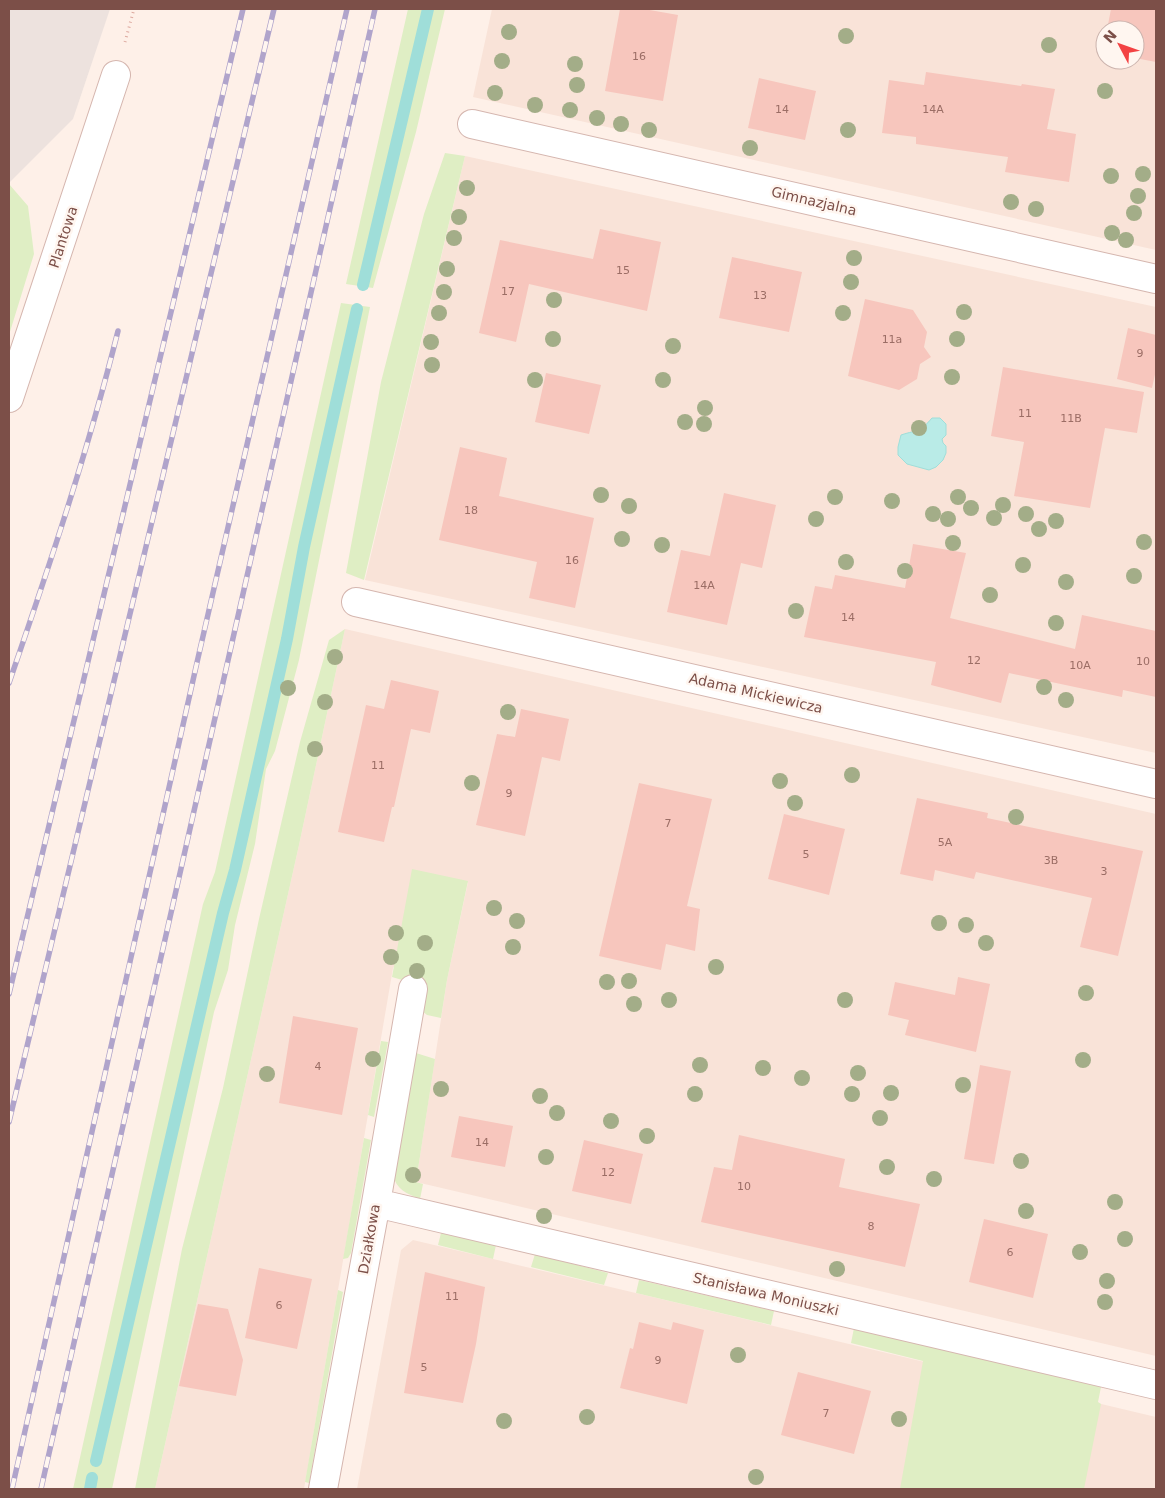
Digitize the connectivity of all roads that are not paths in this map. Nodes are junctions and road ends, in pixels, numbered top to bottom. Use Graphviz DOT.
graph roads {
  1 [pos="116,75"];
  2 [pos="472,124"];
  3 [pos="1156,279"];
  4 [pos="9,398"];
  5 [pos="356,602"];
  6 [pos="1156,784"];
  7 [pos="413,989"];
  8 [pos="376,1203"];
  9 [pos="1156,1385"];
  10 [pos="323,1489"];
  1 -- 4 [label="street, Plantowa"];
  2 -- 3 [label="street, Gimnazjalna"];
  5 -- 6 [label="street, Adama Mickiewicza"];
  7 -- 8 [label="street, Działkowa"];
  8 -- 9 [label="street, Stanisława Moniuszki"];
  8 -- 10 [label="street, Działkowa"];
}
